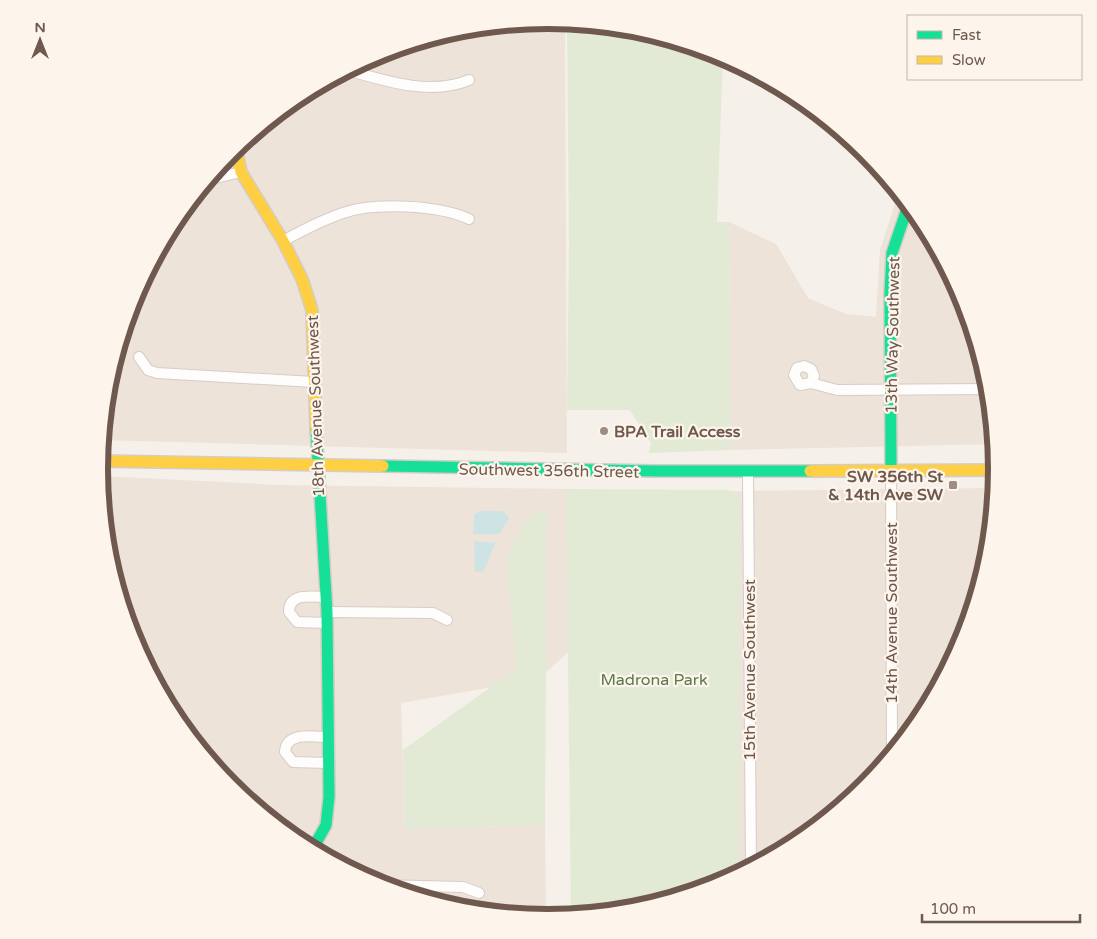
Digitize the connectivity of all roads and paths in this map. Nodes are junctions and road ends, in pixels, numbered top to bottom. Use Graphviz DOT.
graph roads {
  1 [pos="357,73"];
  2 [pos="469,80"];
  3 [pos="238,157"];
  4 [pos="241,172"];
  5 [pos="218,177"];
  6 [pos="906,212"];
  7 [pos="469,219"];
  8 [pos="283,241"];
  9 [pos="139,357"];
  10 [pos="314,382"];
  11 [pos="811,383"];
  12 [pos="891,389"];
  13 [pos="982,389"];
  14 [pos="108,461"];
  15 [pos="317,466"];
  16 [pos="891,469"];
  17 [pos="989,470"];
  18 [pos="748,471"];
  19 [pos="326,597"];
  20 [pos="327,617"];
  21 [pos="447,620"];
  22 [pos="328,737"];
  23 [pos="892,745"];
  24 [pos="328,763"];
  25 [pos="316,844"];
  26 [pos="751,861"];
  27 [pos="405,886"];
  28 [pos="480,893"];
  1 -- 2 [label="street"];
  3 -- 4 [label="street, 18th Avenue Southwest"];
  4 -- 5 [label="street"];
  4 -- 8 [label="street, 18th Avenue Southwest"];
  6 -- 12 [label="street, 13th Way Southwest"];
  7 -- 8 [label="street"];
  8 -- 10 [label="street, 18th Avenue Southwest"];
  9 -- 10 [label="street"];
  10 -- 15 [label="street, 18th Avenue Southwest"];
  11 -- 12 [label="street"];
  12 -- 13 [label="street"];
  12 -- 16 [label="street, 13th Way Southwest"];
  14 -- 15 [label="street, Southwest 356th Street"];
  15 -- 18 [label="street, Southwest 356th Street"];
  15 -- 19 [label="street, 18th Avenue Southwest"];
  16 -- 17 [label="street, Southwest 356th Street"];
  16 -- 18 [label="street, Southwest 356th Street"];
  16 -- 23 [label="street, 14th Avenue Southwest"];
  18 -- 26 [label="street, 15th Avenue Southwest"];
  19 -- 20 [label="street, 18th Avenue Southwest"];
  19 -- 20 [label="street"];
  20 -- 21 [label="street"];
  20 -- 22 [label="street, 18th Avenue Southwest"];
  22 -- 24 [label="street, 18th Avenue Southwest"];
  22 -- 24 [label="street"];
  24 -- 25 [label="street, 18th Avenue Southwest"];
  27 -- 28 [label="street"];
}
